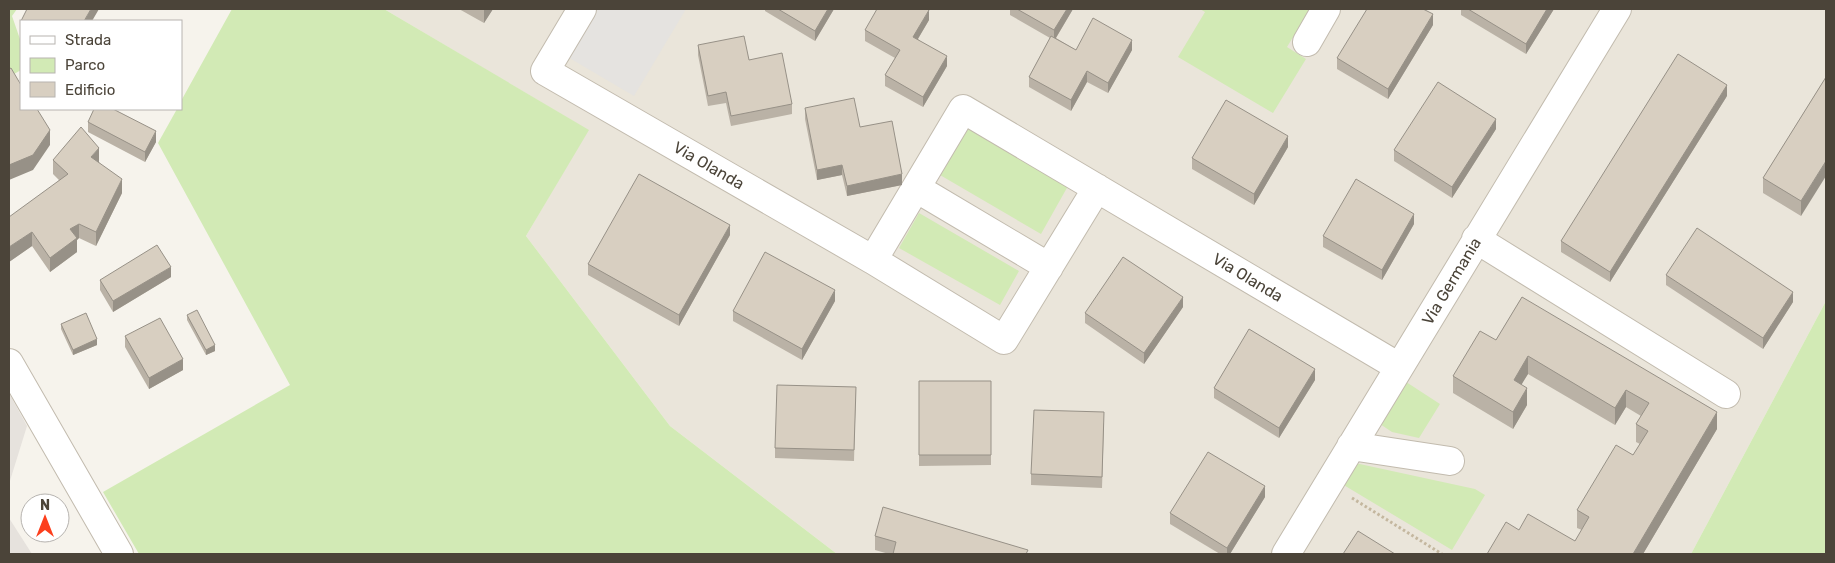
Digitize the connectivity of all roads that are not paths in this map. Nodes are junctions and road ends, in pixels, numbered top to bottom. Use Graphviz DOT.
graph roads {
  1 [pos="582,9"];
  2 [pos="1326,9"];
  3 [pos="1616,9"];
  4 [pos="1307,42"];
  5 [pos="916,188"];
  6 [pos="1097,188"];
  7 [pos="1476,240"];
  8 [pos="873,260"];
  9 [pos="1049,267"];
  10 [pos="9,363"];
  11 [pos="1398,367"];
  12 [pos="1726,394"];
  13 [pos="1351,446"];
  14 [pos="1450,461"];
  15 [pos="119,554"];
  16 [pos="1286,554"];
  1 -- 8 [label="street, Via Olanda"];
  2 -- 4 [label="street"];
  3 -- 7 [label="street, Via Germania"];
  5 -- 6 [label="street, Via Olanda"];
  5 -- 8 [label="street, Via Olanda"];
  5 -- 9 [label="street"];
  6 -- 9 [label="street, Via Olanda"];
  6 -- 11 [label="street, Via Olanda"];
  7 -- 11 [label="street, Via Germania"];
  7 -- 12 [label="street"];
  8 -- 9 [label="street, Via Olanda"];
  10 -- 15 [label="street"];
  11 -- 13 [label="street, Via Germania"];
  13 -- 14 [label="street"];
  13 -- 16 [label="street, Via Germania"];
}
